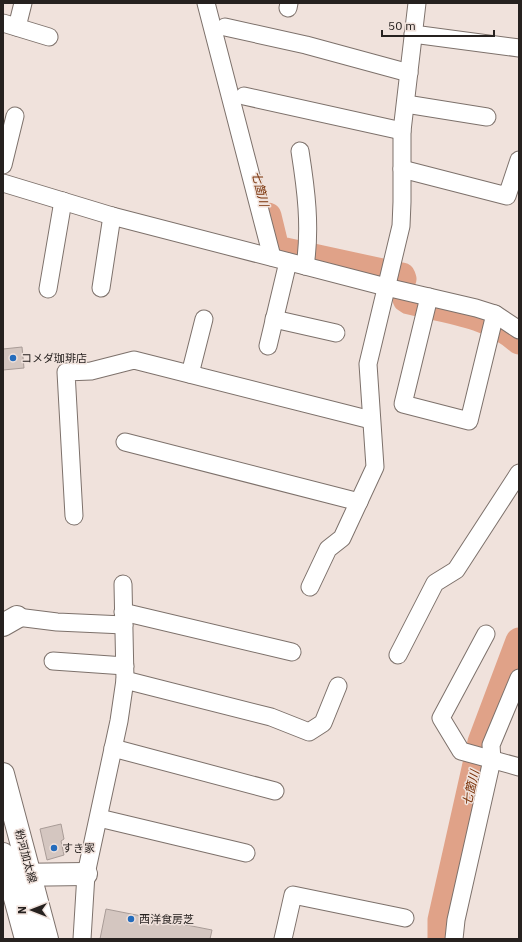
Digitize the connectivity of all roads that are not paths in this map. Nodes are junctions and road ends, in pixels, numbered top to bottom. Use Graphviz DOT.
graph roads {
  1 [pos="23,3"];
  2 [pos="206,3"];
  3 [pos="417,3"];
  4 [pos="10,25"];
  5 [pos="225,27"];
  6 [pos="414,34"];
  7 [pos="49,37"];
  8 [pos="519,48"];
  9 [pos="409,73"];
  10 [pos="244,96"];
  11 [pos="406,104"];
  12 [pos="15,116"];
  13 [pos="487,117"];
  14 [pos="402,131"];
  15 [pos="300,151"];
  16 [pos="3,165"];
  17 [pos="402,169"];
  18 [pos="518,169"];
  19 [pos="3,183"];
  20 [pos="63,201"];
  21 [pos="112,216"];
  22 [pos="280,259"];
  23 [pos="306,259"];
  24 [pos="388,278"];
  25 [pos="101,288"];
  26 [pos="48,289"];
  27 [pos="428,304"];
  28 [pos="204,318"];
  29 [pos="274,318"];
  30 [pos="493,322"];
  31 [pos="519,330"];
  32 [pos="336,333"];
  33 [pos="268,346"];
  34 [pos="190,374"];
  35 [pos="371,420"];
  36 [pos="125,442"];
  37 [pos="519,473"];
  38 [pos="359,502"];
  39 [pos="74,516"];
  40 [pos="123,584"];
  41 [pos="310,587"];
  42 [pos="124,619"];
  43 [pos="10,621"];
  44 [pos="486,634"];
  45 [pos="292,652"];
  46 [pos="398,655"];
  47 [pos="53,662"];
  48 [pos="125,673"];
  49 [pos="519,678"];
  50 [pos="338,686"];
  51 [pos="114,748"];
  52 [pos="482,757"];
  53 [pos="519,767"];
  54 [pos="3,774"];
  55 [pos="275,791"];
  56 [pos="99,818"];
  57 [pos="246,853"];
  58 [pos="3,854"];
  59 [pos="31,874"];
  60 [pos="86,874"];
  61 [pos="6,875"];
  62 [pos="405,918"];
  63 [pos="26,939"];
  64 [pos="47,939"];
  65 [pos="82,939"];
  66 [pos="283,939"];
  67 [pos="454,939"];
  1 -- 4 [label="street"];
  2 -- 22 [label="street"];
  3 -- 6 [label="street"];
  4 -- 7 [label="street"];
  5 -- 9 [label="street"];
  6 -- 8 [label="street"];
  6 -- 9 [label="street"];
  9 -- 11 [label="street"];
  10 -- 14 [label="street"];
  11 -- 13 [label="street"];
  11 -- 14 [label="street"];
  12 -- 16 [label="street"];
  14 -- 17 [label="street"];
  15 -- 23 [label="street"];
  17 -- 18 [label="street"];
  17 -- 24 [label="street"];
  19 -- 20 [label="street"];
  20 -- 21 [label="street"];
  20 -- 26 [label="street"];
  21 -- 22 [label="street"];
  21 -- 25 [label="street"];
  22 -- 23 [label="street"];
  22 -- 29 [label="street"];
  23 -- 24 [label="street"];
  24 -- 27 [label="street"];
  24 -- 35 [label="street"];
  27 -- 30 [label="street"];
  27 -- 30 [label="street"];
  28 -- 34 [label="street"];
  29 -- 32 [label="street"];
  29 -- 33 [label="street"];
  30 -- 31 [label="street"];
  34 -- 35 [label="street"];
  34 -- 39 [label="street"];
  35 -- 38 [label="street"];
  36 -- 38 [label="street"];
  37 -- 46 [label="street"];
  38 -- 41 [label="street"];
  40 -- 42 [label="street"];
  42 -- 43 [label="street"];
  42 -- 45 [label="street"];
  42 -- 48 [label="street"];
  44 -- 52 [label="street"];
  47 -- 48 [label="street"];
  48 -- 50 [label="street"];
  48 -- 51 [label="street"];
  49 -- 52 [label="street"];
  51 -- 55 [label="street"];
  51 -- 56 [label="street"];
  52 -- 53 [label="street"];
  52 -- 67 [label="street"];
  54 -- 59 [label="main road, 粉河加太線"];
  56 -- 57 [label="street"];
  56 -- 60 [label="street"];
  58 -- 61 [label="main road, 粉河加太線"];
  59 -- 60 [label="main road"];
  59 -- 61 [label="main road"];
  59 -- 64 [label="main road, 粉河加太線"];
  60 -- 65 [label="street"];
  61 -- 63 [label="main road, 粉河加太線"];
  62 -- 66 [label="street"];
}
